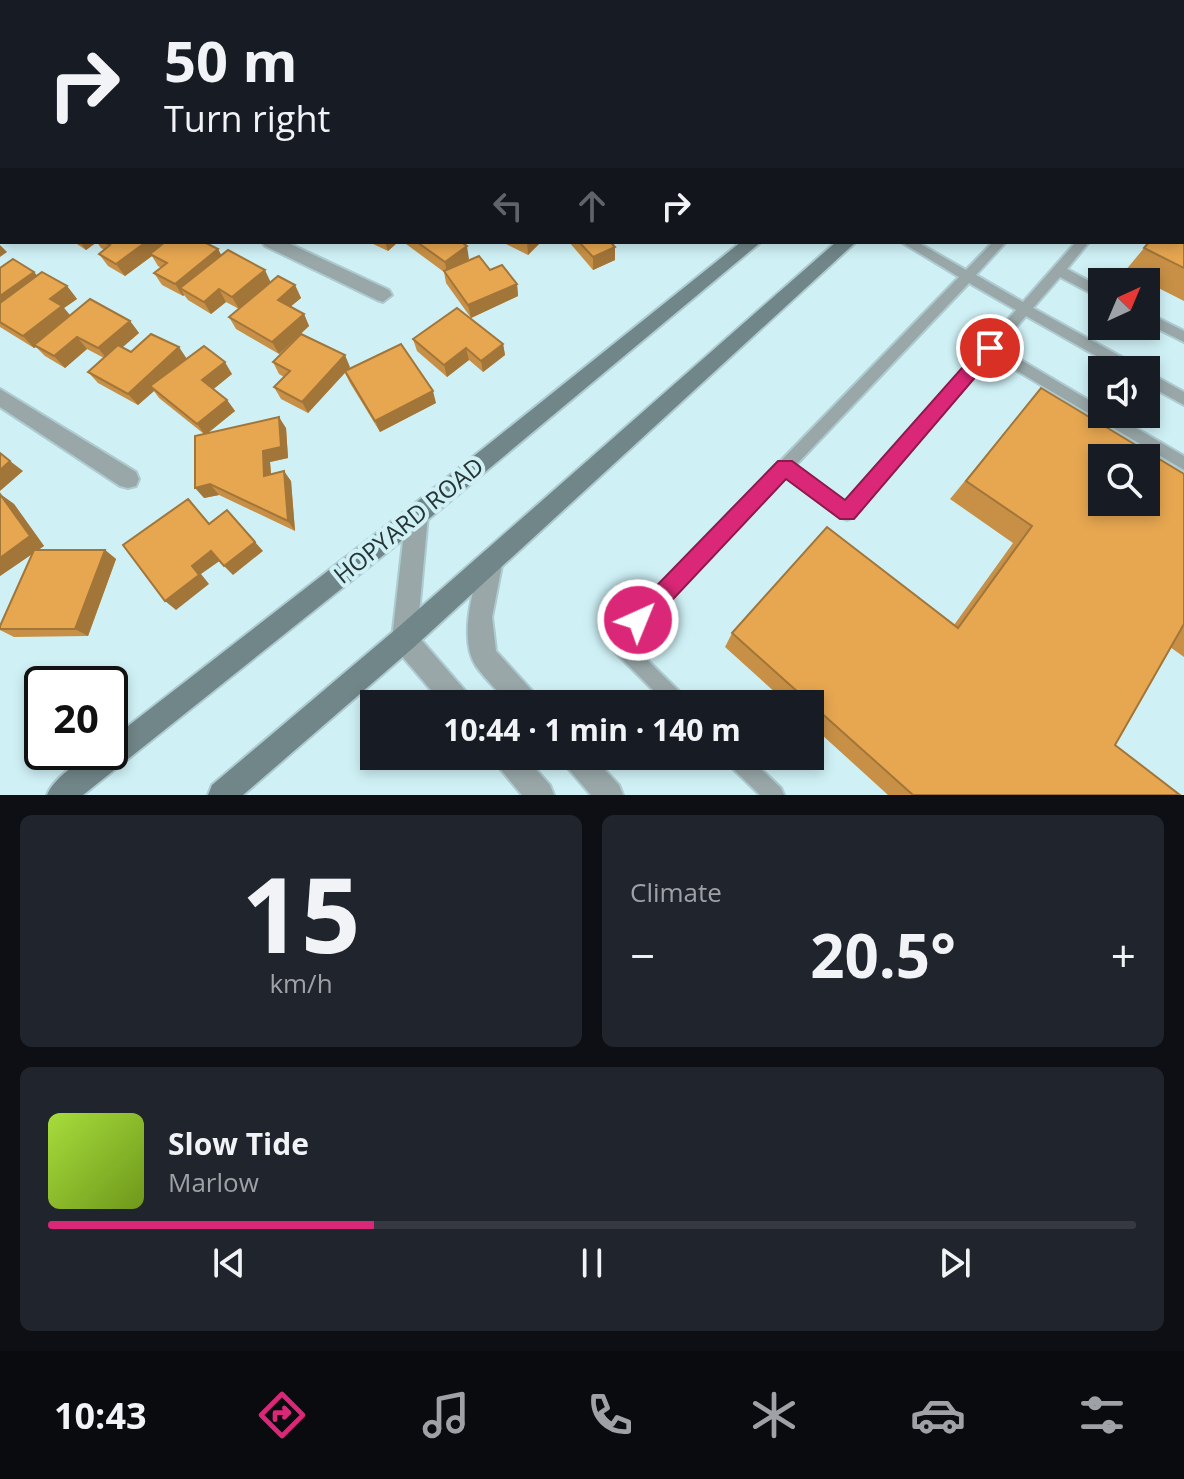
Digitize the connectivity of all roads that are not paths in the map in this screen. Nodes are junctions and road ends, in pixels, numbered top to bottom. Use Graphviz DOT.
graph roads {
  1 [pos="275,244"];
  2 [pos="750,244"];
  3 [pos="845,244"];
  4 [pos="911,244"];
  5 [pos="998,244"];
  6 [pos="1081,244"];
  7 [pos="1058,270"];
  8 [pos="967,276"];
  9 [pos="1088,286"];
  10 [pos="383,295"];
  11 [pos="1025,308"];
  12 [pos="1160,324"];
  13 [pos="1184,337"];
  14 [pos="990,348"];
  15 [pos="1109,356"];
  16 [pos="1160,385"];
  17 [pos="0,397"];
  18 [pos="1184,399"];
  19 [pos="1184,464"];
  20 [pos="785,467"];
  21 [pos="128,479"];
  22 [pos="417,515"];
  23 [pos="492,560"];
  24 [pos="404,639"];
  25 [pos="448,690"];
  26 [pos="514,690"];
  27 [pos="666,690"];
  28 [pos="518,770"];
  29 [pos="587,770"];
  30 [pos="748,770"];
  31 [pos="61,795"];
  32 [pos="222,795"];
  33 [pos="540,795"];
  34 [pos="609,795"];
  35 [pos="774,795"];
  1 -- 10 [label="street"];
  2 -- 22 [label="main road, HOPYARD ROAD"];
  3 -- 23 [label="main road"];
  4 -- 8 [label="lane"];
  5 -- 8 [label="lane"];
  6 -- 7 [label="lane"];
  7 -- 9 [label="lane"];
  7 -- 11 [label="lane"];
  8 -- 11 [label="lane"];
  8 -- 20 [label="lane"];
  11 -- 14 [label="lane"];
  11 -- 15 [label="lane"];
  12 -- 13 [label="lane"];
  14 -- 19 [label="lane"];
  14 -- 20 [label="lane"];
  16 -- 18 [label="lane"];
  17 -- 21 [label="street"];
  20 -- 27 [label="lane"];
  22 -- 24 [label="street"];
  22 -- 31 [label="main road, HOPYARD ROAD"];
  23 -- 24 [label="main road"];
  23 -- 26 [label="street"];
  24 -- 25 [label="street"];
  24 -- 32 [label="main road"];
  28 -- 33 [label="street"];
  29 -- 34 [label="street"];
  30 -- 35 [label="lane"];
}
